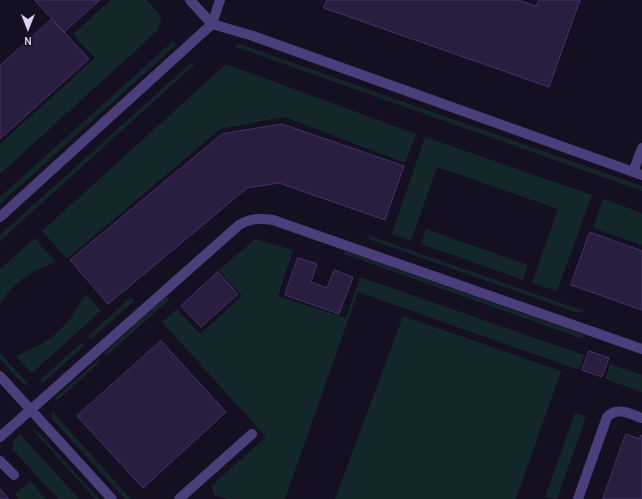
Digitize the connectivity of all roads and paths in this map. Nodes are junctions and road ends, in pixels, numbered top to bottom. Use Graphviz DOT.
graph roads {
  1 [pos="190,0"];
  2 [pos="220,0"];
  3 [pos="212,24"];
  4 [pos="642,148"];
  5 [pos="638,173"];
  6 [pos="0,217"];
  7 [pos="642,349"];
  8 [pos="0,376"];
  9 [pos="30,410"];
  10 [pos="642,418"];
  11 [pos="252,434"];
  12 [pos="0,437"];
  13 [pos="0,460"];
  14 [pos="14,475"];
  15 [pos="112,499"];
  16 [pos="179,499"];
  17 [pos="578,499"];
  1 -- 3 [label="street"];
  2 -- 3 [label="street"];
  3 -- 5 [label="street"];
  3 -- 6 [label="street"];
  4 -- 5 [label="street"];
  7 -- 9 [label="street"];
  8 -- 9 [label="street"];
  9 -- 12 [label="street"];
  9 -- 15 [label="street"];
  10 -- 17 [label="street"];
  11 -- 16 [label="street"];
  13 -- 14 [label="street"];
}
